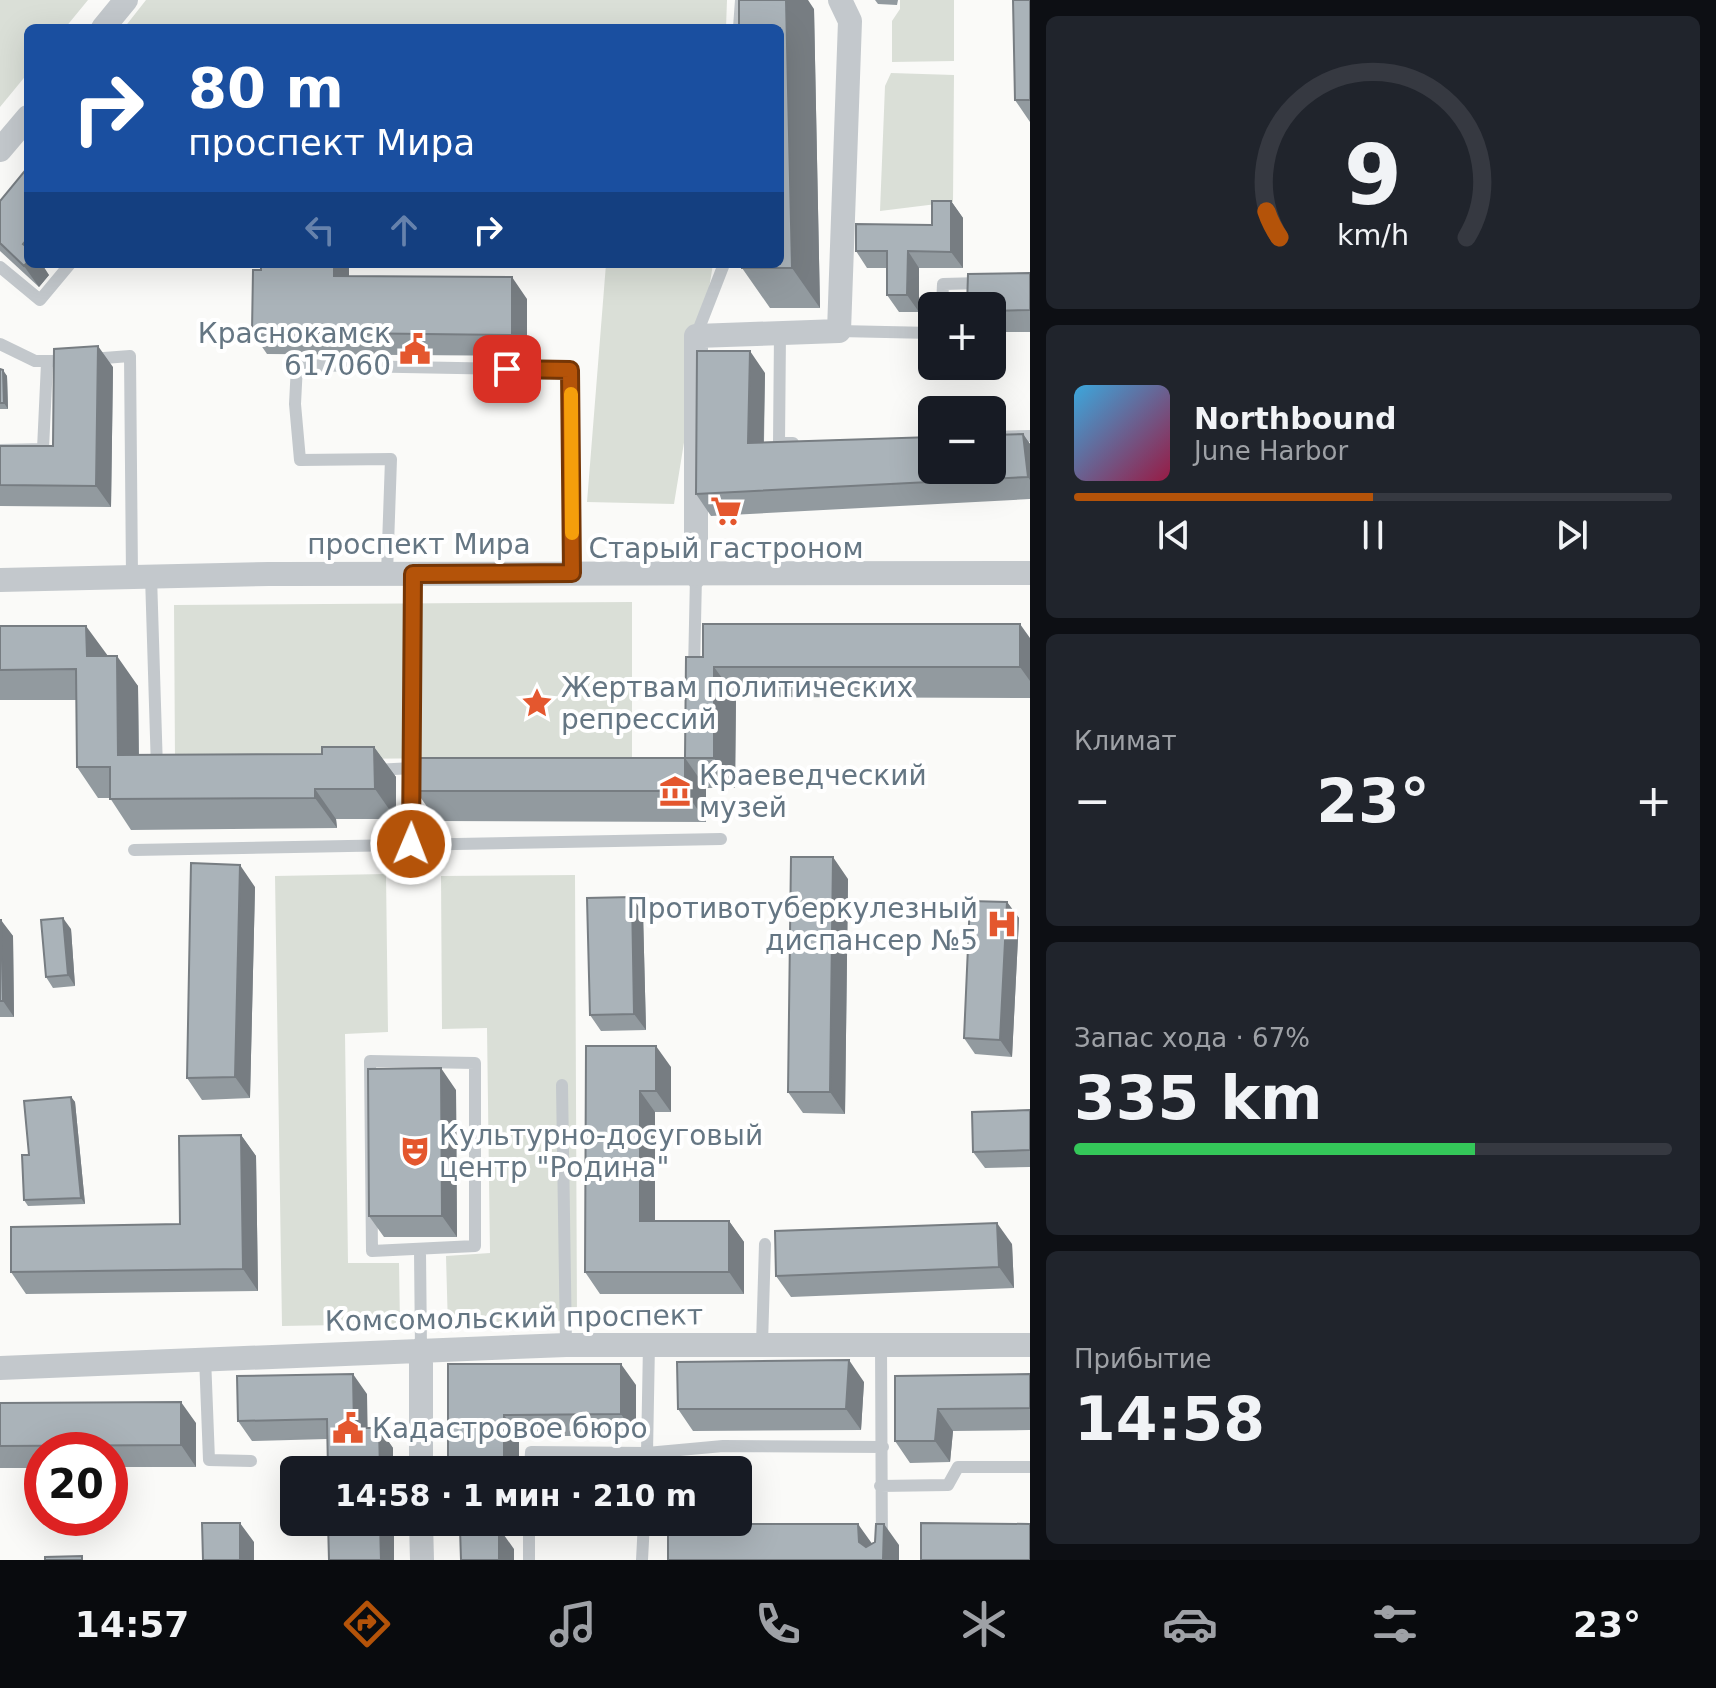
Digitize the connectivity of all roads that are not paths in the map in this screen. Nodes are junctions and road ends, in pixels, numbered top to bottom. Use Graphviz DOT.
graph roads {
  1 [pos="126,0"];
  2 [pos="741,0"];
  3 [pos="840,0"];
  4 [pos="106,24"];
  5 [pos="739,24"];
  6 [pos="24,122"];
  7 [pos="0,150"];
  8 [pos="0,267"];
  9 [pos="67,268"];
  10 [pos="722,268"];
  11 [pos="1001,283"];
  12 [pos="943,292"];
  13 [pos="839,331"];
  14 [pos="780,333"];
  15 [pos="918,333"];
  16 [pos="696,336"];
  17 [pos="0,344"];
  18 [pos="47,363"];
  19 [pos="1030,436"];
  20 [pos="1006,437"];
  21 [pos="810,442"];
  22 [pos="0,450"];
  23 [pos="572,573"];
  24 [pos="1030,573"];
  25 [pos="387,574"];
  26 [pos="413,574"];
  27 [pos="142,576"];
  28 [pos="696,576"];
  29 [pos="0,580"];
  30 [pos="694,690"];
  31 [pos="447,766"];
  32 [pos="173,769"];
  33 [pos="365,770"];
  34 [pos="413,770"];
  35 [pos="721,839"];
  36 [pos="411,844"];
  37 [pos="134,850"];
  38 [pos="562,1085"];
  39 [pos="765,1244"];
  40 [pos="420,1251"];
  41 [pos="649,1344"];
  42 [pos="762,1344"];
  43 [pos="881,1344"];
  44 [pos="566,1345"];
  45 [pos="1030,1345"];
  46 [pos="421,1349"];
  47 [pos="205,1357"];
  48 [pos="0,1368"];
  49 [pos="883,1447"];
  50 [pos="647,1453"];
  51 [pos="421,1456"];
  52 [pos="531,1456"];
  53 [pos="647,1456"];
  54 [pos="251,1461"];
  55 [pos="1030,1467"];
  56 [pos="880,1486"];
  57 [pos="421,1536"];
  58 [pos="529,1536"];
  59 [pos="643,1536"];
  60 [pos="422,1560"];
  61 [pos="529,1560"];
  62 [pos="642,1560"];
  63 [pos="882,1560"];
  1 -- 4 [label="street"];
  2 -- 5 [label="lane"];
  3 -- 13 [label="street"];
  6 -- 7 [label="street"];
  8 -- 9 [label="lane"];
  10 -- 16 [label="lane"];
  11 -- 12 [label="lane"];
  13 -- 14 [label="street"];
  13 -- 15 [label="lane"];
  14 -- 16 [label="street"];
  14 -- 21 [label="lane"];
  16 -- 28 [label="street"];
  17 -- 18 [label="lane"];
  18 -- 22 [label="lane"];
  18 -- 27 [label="lane"];
  19 -- 20 [label="lane"];
  23 -- 25 [label="lane"];
  23 -- 26 [label="street, проспект Мира"];
  23 -- 28 [label="street, проспект Мира"];
  24 -- 28 [label="street, проспект Мира"];
  25 -- 26 [label="street, проспект Мира"];
  25 -- 27 [label="street, проспект Мира"];
  26 -- 34 [label="lane"];
  27 -- 29 [label="street, проспект Мира"];
  27 -- 32 [label="lane"];
  28 -- 30 [label="lane"];
  31 -- 34 [label="lane"];
  33 -- 34 [label="lane"];
  34 -- 36 [label="lane"];
  35 -- 36 [label="lane"];
  36 -- 37 [label="lane"];
  38 -- 44 [label="lane"];
  39 -- 42 [label="lane"];
  40 -- 40 [label="lane"];
  40 -- 46 [label="lane"];
  41 -- 42 [label="street, Комсомольский проспект"];
  41 -- 44 [label="street, Комсомольский проспект"];
  41 -- 50 [label="lane"];
  42 -- 43 [label="street, Комсомольский проспект"];
  43 -- 45 [label="street, Комсомольский проспект"];
  43 -- 49 [label="lane"];
  44 -- 46 [label="street, Комсомольский проспект"];
  46 -- 47 [label="street, Комсомольский проспект"];
  46 -- 51 [label="street"];
  47 -- 48 [label="street, Комсомольский проспект"];
  47 -- 54 [label="lane"];
  49 -- 50 [label="lane"];
  49 -- 56 [label="lane"];
  50 -- 52 [label="lane"];
  50 -- 53 [label="lane"];
  55 -- 56 [label="lane"];
  56 -- 63 [label="lane"];
  57 -- 60 [label="street"];
  58 -- 61 [label="lane"];
  59 -- 62 [label="lane"];
}
